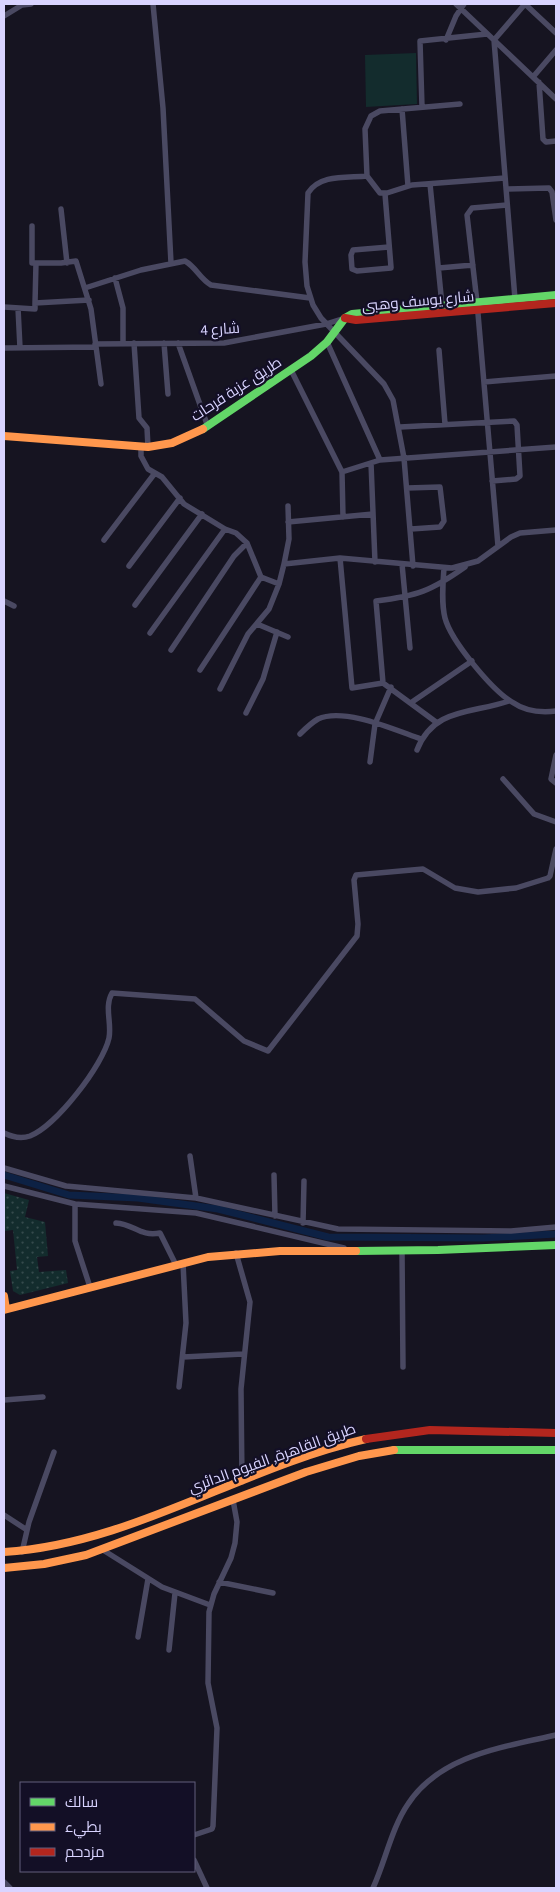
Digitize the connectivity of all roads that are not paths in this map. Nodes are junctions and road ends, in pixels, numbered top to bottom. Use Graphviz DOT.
graph roads {
  1 [pos="31,4"];
  2 [pos="153,4"];
  3 [pos="525,4"];
  4 [pos="460,5"];
  5 [pos="4,16"];
  6 [pos="556,32"];
  7 [pos="487,34"];
  8 [pos="446,40"];
  9 [pos="494,40"];
  10 [pos="556,50"];
  11 [pos="533,77"];
  12 [pos="539,82"];
  13 [pos="556,99"];
  14 [pos="460,104"];
  15 [pos="422,107"];
  16 [pos="402,109"];
  17 [pos="556,141"];
  18 [pos="367,176"];
  19 [pos="505,178"];
  20 [pos="430,184"];
  21 [pos="408,186"];
  22 [pos="506,189"];
  23 [pos="384,194"];
  24 [pos="507,205"];
  25 [pos="60,209"];
  26 [pos="556,220"];
  27 [pos="32,226"];
  28 [pos="389,247"];
  29 [pos="36,263"];
  30 [pos="67,263"];
  31 [pos="171,263"];
  32 [pos="473,265"];
  33 [pos="439,268"];
  34 [pos="115,278"];
  35 [pos="85,288"];
  36 [pos="556,295"];
  37 [pos="310,298"];
  38 [pos="515,299"];
  39 [pos="89,300"];
  40 [pos="35,302"];
  41 [pos="556,303"];
  42 [pos="442,305"];
  43 [pos="4,306"];
  44 [pos="477,306"];
  45 [pos="18,308"];
  46 [pos="345,318"];
  47 [pos="326,324"];
  48 [pos="333,332"];
  49 [pos="327,342"];
  50 [pos="134,343"];
  51 [pos="164,343"];
  52 [pos="178,343"];
  53 [pos="123,344"];
  54 [pos="96,346"];
  55 [pos="4,348"];
  56 [pos="20,348"];
  57 [pos="438,350"];
  58 [pos="291,370"];
  59 [pos="556,376"];
  60 [pos="484,382"];
  61 [pos="101,384"];
  62 [pos="168,394"];
  63 [pos="487,422"];
  64 [pos="446,424"];
  65 [pos="208,427"];
  66 [pos="400,427"];
  67 [pos="4,436"];
  68 [pos="144,447"];
  69 [pos="556,447"];
  70 [pos="519,450"];
  71 [pos="490,452"];
  72 [pos="404,458"];
  73 [pos="380,460"];
  74 [pos="370,463"];
  75 [pos="342,472"];
  76 [pos="154,473"];
  77 [pos="492,481"];
  78 [pos="407,488"];
  79 [pos="180,498"];
  80 [pos="288,506"];
  81 [pos="202,514"];
  82 [pos="373,514"];
  83 [pos="343,517"];
  84 [pos="288,522"];
  85 [pos="225,529"];
  86 [pos="411,529"];
  87 [pos="556,530"];
  88 [pos="104,540"];
  89 [pos="247,543"];
  90 [pos="498,546"];
  91 [pos="340,558"];
  92 [pos="374,562"];
  93 [pos="284,564"];
  94 [pos="402,564"];
  95 [pos="470,564"];
  96 [pos="129,566"];
  97 [pos="413,566"];
  98 [pos="444,568"];
  99 [pos="261,577"];
  100 [pos="443,583"];
  101 [pos="280,584"];
  102 [pos="406,598"];
  103 [pos="4,601"];
  104 [pos="136,605"];
  105 [pos="14,606"];
  106 [pos="257,624"];
  107 [pos="277,632"];
  108 [pos="150,633"];
  109 [pos="288,637"];
  110 [pos="410,648"];
  111 [pos="172,650"];
  112 [pos="472,661"];
  113 [pos="200,670"];
  114 [pos="383,683"];
  115 [pos="391,687"];
  116 [pos="220,689"];
  117 [pos="509,701"];
  118 [pos="412,702"];
  119 [pos="556,712"];
  120 [pos="246,713"];
  121 [pos="436,722"];
  122 [pos="375,724"];
  123 [pos="300,734"];
  124 [pos="422,739"];
  125 [pos="417,750"];
  126 [pos="556,755"];
  127 [pos="370,762"];
  128 [pos="503,779"];
  129 [pos="556,783"];
  130 [pos="556,822"];
  131 [pos="556,849"];
  132 [pos="4,1133"];
  133 [pos="190,1156"];
  134 [pos="4,1168"];
  135 [pos="274,1175"];
  136 [pos="304,1181"];
  137 [pos="4,1186"];
  138 [pos="196,1198"];
  139 [pos="75,1204"];
  140 [pos="275,1216"];
  141 [pos="116,1223"];
  142 [pos="303,1223"];
  143 [pos="556,1227"];
  144 [pos="556,1245"];
  145 [pos="355,1251"];
  146 [pos="402,1251"];
  147 [pos="236,1253"];
  148 [pos="180,1264"];
  149 [pos="90,1287"];
  150 [pos="4,1296"];
  151 [pos="5,1309"];
  152 [pos="243,1354"];
  153 [pos="183,1357"];
  154 [pos="403,1367"];
  155 [pos="179,1387"];
  156 [pos="42,1397"];
  157 [pos="4,1400"];
  158 [pos="556,1433"];
  159 [pos="556,1450"];
  160 [pos="54,1452"];
  161 [pos="242,1482"];
  162 [pos="221,1490"];
  163 [pos="230,1502"];
  164 [pos="177,1506"];
  165 [pos="4,1515"];
  166 [pos="182,1520"];
  167 [pos="27,1530"];
  168 [pos="103,1550"];
  169 [pos="4,1552"];
  170 [pos="22,1552"];
  171 [pos="4,1568"];
  172 [pos="148,1579"];
  173 [pos="219,1582"];
  174 [pos="176,1593"];
  175 [pos="273,1593"];
  176 [pos="210,1604"];
  177 [pos="138,1637"];
  178 [pos="169,1650"];
  179 [pos="556,1735"];
  180 [pos="195,1835"];
  181 [pos="195,1862"];
  182 [pos="4,1882"];
  183 [pos="10,1888"];
  184 [pos="207,1888"];
  185 [pos="373,1888"];
  1 -- 5 [label="street"];
  2 -- 31 [label="street"];
  3 -- 6 [label="street"];
  3 -- 9 [label="street"];
  4 -- 7 [label="street"];
  4 -- 8 [label="street"];
  7 -- 8 [label="street"];
  7 -- 9 [label="street"];
  8 -- 15 [label="street"];
  9 -- 11 [label="street"];
  9 -- 19 [label="street"];
  10 -- 11 [label="street"];
  11 -- 12 [label="street"];
  12 -- 13 [label="street"];
  12 -- 17 [label="street"];
  14 -- 15 [label="street"];
  15 -- 16 [label="street"];
  16 -- 18 [label="street"];
  16 -- 21 [label="street"];
  18 -- 23 [label="street"];
  18 -- 37 [label="street"];
  19 -- 20 [label="street"];
  19 -- 22 [label="street"];
  20 -- 21 [label="street"];
  20 -- 33 [label="street"];
  21 -- 23 [label="street"];
  22 -- 24 [label="street"];
  22 -- 26 [label="street"];
  23 -- 28 [label="street"];
  24 -- 32 [label="street"];
  24 -- 38 [label="street"];
  25 -- 30 [label="street"];
  27 -- 29 [label="street"];
  28 -- 28 [label="street"];
  29 -- 30 [label="street"];
  29 -- 40 [label="street"];
  30 -- 35 [label="street"];
  31 -- 34 [label="street"];
  31 -- 37 [label="street"];
  32 -- 33 [label="street"];
  32 -- 44 [label="street"];
  33 -- 42 [label="street"];
  34 -- 35 [label="street"];
  34 -- 53 [label="street"];
  35 -- 39 [label="street"];
  36 -- 38 [label="main road, شارع يوسف وهبى"];
  37 -- 47 [label="street"];
  38 -- 44 [label="main road, شارع يوسف وهبى"];
  39 -- 40 [label="street"];
  39 -- 54 [label="street"];
  40 -- 45 [label="street"];
  41 -- 44 [label="main road, شارع يوسف وهبى"];
  42 -- 44 [label="main road, شارع يوسف وهبى"];
  42 -- 46 [label="main road, شارع يوسف وهبى"];
  43 -- 45 [label="street"];
  44 -- 46 [label="main road, شارع يوسف وهبى"];
  44 -- 60 [label="street"];
  45 -- 56 [label="street"];
  46 -- 47 [label="street, شارع 4"];
  46 -- 48 [label="main road, طريق عزبة فرحات"];
  47 -- 48 [label="street"];
  47 -- 52 [label="street, شارع 4"];
  48 -- 49 [label="main road, طريق عزبة فرحات"];
  48 -- 66 [label="street"];
  49 -- 58 [label="main road, طريق عزبة فرحات"];
  49 -- 73 [label="street"];
  50 -- 51 [label="street, شارع 4"];
  50 -- 53 [label="street, شارع 4"];
  50 -- 68 [label="street"];
  51 -- 52 [label="street, شارع 4"];
  51 -- 62 [label="street"];
  52 -- 65 [label="street"];
  53 -- 54 [label="street, شارع 4"];
  54 -- 56 [label="street, شارع 4"];
  54 -- 61 [label="street"];
  55 -- 56 [label="street, شارع 4"];
  57 -- 64 [label="street"];
  58 -- 65 [label="main road, طريق عزبة فرحات"];
  58 -- 75 [label="street"];
  59 -- 60 [label="street"];
  60 -- 63 [label="street"];
  63 -- 64 [label="street"];
  63 -- 70 [label="street"];
  63 -- 71 [label="street"];
  64 -- 66 [label="street"];
  65 -- 68 [label="main road, طريق عزبة فرحات"];
  66 -- 72 [label="street"];
  67 -- 68 [label="main road, طريق عزبة فرحات"];
  68 -- 76 [label="street"];
  69 -- 70 [label="street"];
  70 -- 71 [label="street"];
  70 -- 77 [label="street"];
  71 -- 72 [label="street"];
  71 -- 77 [label="street"];
  72 -- 73 [label="street"];
  72 -- 78 [label="street"];
  73 -- 74 [label="street"];
  74 -- 75 [label="street"];
  74 -- 82 [label="street"];
  75 -- 83 [label="street"];
  76 -- 79 [label="street"];
  76 -- 88 [label="street"];
  77 -- 90 [label="street"];
  78 -- 86 [label="street"];
  78 -- 86 [label="street"];
  79 -- 81 [label="street"];
  79 -- 96 [label="street"];
  80 -- 84 [label="street"];
  81 -- 85 [label="street"];
  81 -- 104 [label="street"];
  82 -- 83 [label="street"];
  82 -- 92 [label="street"];
  83 -- 84 [label="street"];
  84 -- 93 [label="street"];
  85 -- 89 [label="street"];
  85 -- 108 [label="street"];
  86 -- 97 [label="street"];
  87 -- 90 [label="street"];
  89 -- 99 [label="street"];
  89 -- 111 [label="street"];
  90 -- 95 [label="street"];
  91 -- 92 [label="street"];
  91 -- 93 [label="street"];
  91 -- 114 [label="street"];
  92 -- 94 [label="street"];
  93 -- 101 [label="street"];
  94 -- 97 [label="street"];
  94 -- 102 [label="street"];
  95 -- 98 [label="street"];
  95 -- 100 [label="street"];
  97 -- 98 [label="street"];
  98 -- 100 [label="street"];
  99 -- 101 [label="street"];
  99 -- 113 [label="street"];
  100 -- 102 [label="street"];
  100 -- 112 [label="street"];
  101 -- 106 [label="street"];
  102 -- 110 [label="street"];
  102 -- 114 [label="street"];
  103 -- 105 [label="street"];
  106 -- 107 [label="street"];
  106 -- 116 [label="street"];
  107 -- 109 [label="street"];
  107 -- 120 [label="street"];
  112 -- 117 [label="street"];
  112 -- 118 [label="street"];
  114 -- 115 [label="street"];
  115 -- 118 [label="street"];
  115 -- 122 [label="street"];
  117 -- 119 [label="street"];
  117 -- 121 [label="street"];
  118 -- 121 [label="street"];
  121 -- 124 [label="street"];
  122 -- 123 [label="street"];
  122 -- 124 [label="street"];
  122 -- 127 [label="street"];
  124 -- 125 [label="street"];
  126 -- 129 [label="street"];
  128 -- 130 [label="street"];
  131 -- 132 [label="street"];
  133 -- 138 [label="street"];
  134 -- 138 [label="street"];
  135 -- 140 [label="street"];
  136 -- 142 [label="street"];
  137 -- 139 [label="street"];
  138 -- 140 [label="street"];
  139 -- 145 [label="street"];
  139 -- 149 [label="street"];
  140 -- 142 [label="street"];
  141 -- 148 [label="street"];
  142 -- 143 [label="street"];
  144 -- 146 [label="main road"];
  145 -- 146 [label="main road"];
  145 -- 147 [label="main road"];
  146 -- 154 [label="street"];
  147 -- 148 [label="main road"];
  147 -- 152 [label="street"];
  148 -- 149 [label="main road"];
  148 -- 153 [label="street"];
  149 -- 151 [label="main road"];
  150 -- 151 [label="main road"];
  152 -- 153 [label="street"];
  152 -- 161 [label="street"];
  153 -- 155 [label="street"];
  156 -- 157 [label="street"];
  158 -- 161 [label="main road, طريق القاهرة, الفيوم الدائري"];
  159 -- 163 [label="main road, طريق القاهرة, الفيوم الدائري"];
  160 -- 167 [label="street"];
  161 -- 162 [label="main road, طريق القاهرة, الفيوم الدائري"];
  162 -- 163 [label="main road"];
  162 -- 164 [label="main road, طريق القاهرة, الفيوم الدائري"];
  163 -- 166 [label="main road, طريق القاهرة, الفيوم الدائري"];
  163 -- 173 [label="street"];
  164 -- 166 [label="main road"];
  164 -- 170 [label="main road, طريق القاهرة, الفيوم الدائري"];
  165 -- 167 [label="street"];
  166 -- 168 [label="main road, طريق القاهرة, الفيوم الدائري"];
  167 -- 170 [label="street"];
  168 -- 171 [label="main road, طريق القاهرة, الفيوم الدائري"];
  168 -- 172 [label="street"];
  169 -- 170 [label="main road, طريق القاهرة, الفيوم الدائري"];
  172 -- 174 [label="street"];
  172 -- 177 [label="street"];
  173 -- 175 [label="street"];
  173 -- 176 [label="street"];
  174 -- 176 [label="street"];
  174 -- 178 [label="street"];
  176 -- 180 [label="street"];
  179 -- 185 [label="street"];
  181 -- 184 [label="street"];
  182 -- 183 [label="street"];
}
